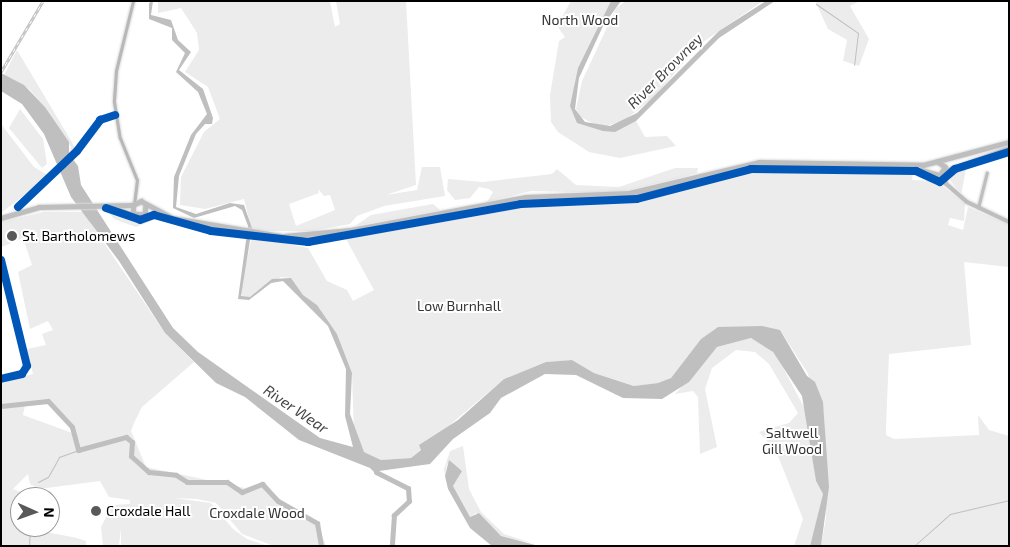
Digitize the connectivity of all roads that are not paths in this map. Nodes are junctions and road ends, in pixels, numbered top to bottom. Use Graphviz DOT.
graph roads {
  1 [pos="133,1"];
  2 [pos="115,115"];
  3 [pos="1009,142"];
  4 [pos="1009,148"];
  5 [pos="935,162"];
  6 [pos="944,172"];
  7 [pos="987,173"];
  8 [pos="935,175"];
  9 [pos="982,176"];
  10 [pos="986,177"];
  11 [pos="946,184"];
  12 [pos="138,191"];
  13 [pos="134,204"];
  14 [pos="146,204"];
  15 [pos="18,207"];
  16 [pos="114,208"];
  17 [pos="978,208"];
  18 [pos="147,213"];
  19 [pos="158,213"];
  20 [pos="135,216"];
  21 [pos="1,218"];
  22 [pos="1009,222"];
  23 [pos="274,236"];
  24 [pos="1,260"];
  25 [pos="1,379"];
  1 -- 2 [label="main road"];
  2 -- 12 [label="main road"];
  2 -- 15 [label="street"];
  3 -- 5 [label="highway"];
  4 -- 6 [label="highway"];
  5 -- 6 [label="highway"];
  5 -- 8 [label="highway"];
  5 -- 23 [label="highway"];
  6 -- 8 [label="highway"];
  6 -- 11 [label="main road"];
  7 -- 10 [label="street"];
  8 -- 11 [label="main road"];
  8 -- 23 [label="highway"];
  9 -- 10 [label="street"];
  10 -- 17 [label="street"];
  11 -- 17 [label="main road"];
  12 -- 13 [label="main road"];
  12 -- 14 [label="main road"];
  13 -- 14 [label="highway"];
  13 -- 16 [label="highway"];
  13 -- 20 [label="highway"];
  14 -- 18 [label="highway"];
  14 -- 19 [label="highway"];
  16 -- 20 [label="highway"];
  16 -- 21 [label="highway"];
  17 -- 22 [label="main road"];
  18 -- 19 [label="highway"];
  18 -- 20 [label="highway"];
  19 -- 23 [label="highway"];
  24 -- 25 [label="street"];
}
